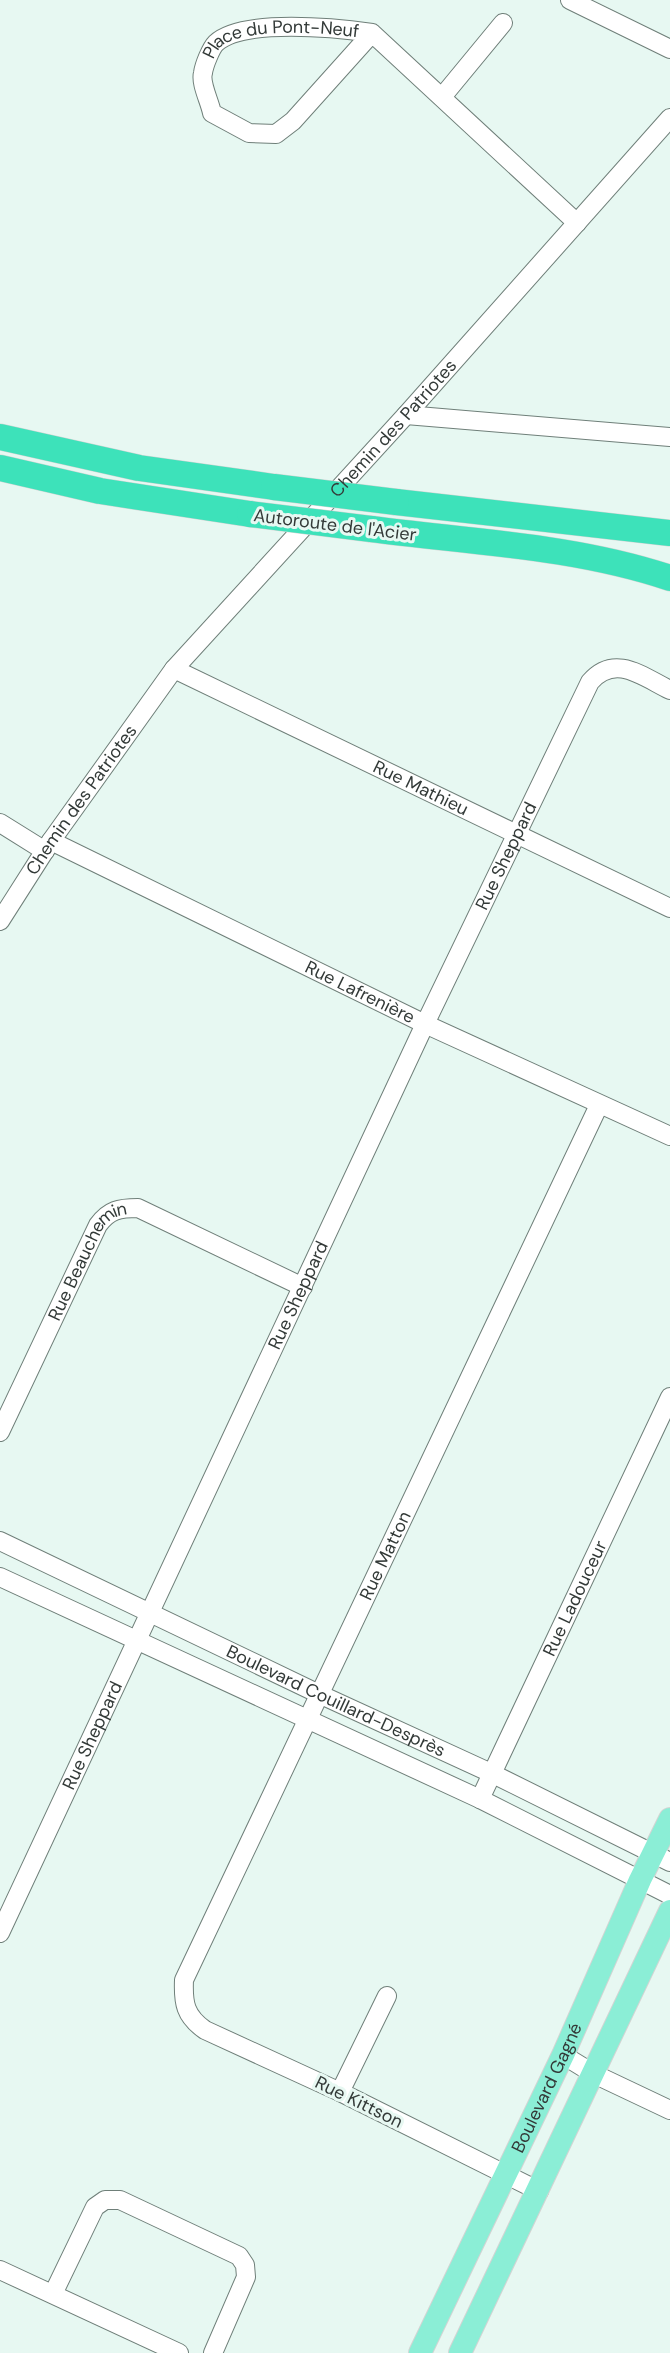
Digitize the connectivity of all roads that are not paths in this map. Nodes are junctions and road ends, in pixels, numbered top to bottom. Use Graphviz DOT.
graph roads {
  1 [pos="570,0"];
  2 [pos="503,23"];
  3 [pos="372,33"];
  4 [pos="670,49"];
  5 [pos="442,98"];
  6 [pos="670,118"];
  7 [pos="577,223"];
  8 [pos="406,415"];
  9 [pos="0,437"];
  10 [pos="670,437"];
  11 [pos="0,468"];
  12 [pos="670,533"];
  13 [pos="670,578"];
  14 [pos="174,669"];
  15 [pos="670,690"];
  16 [pos="0,823"];
  17 [pos="516,836"];
  18 [pos="48,846"];
  19 [pos="670,908"];
  20 [pos="0,921"];
  21 [pos="425,1024"];
  22 [pos="599,1105"];
  23 [pos="670,1136"];
  24 [pos="303,1287"];
  25 [pos="670,1397"];
  26 [pos="0,1432"];
  27 [pos="0,1541"];
  28 [pos="0,1577"];
  29 [pos="149,1612"];
  30 [pos="135,1641"];
  31 [pos="319,1694"];
  32 [pos="307,1720"];
  33 [pos="491,1773"];
  34 [pos="480,1799"];
  35 [pos="670,1819"];
  36 [pos="662,1858"];
  37 [pos="640,1880"];
  38 [pos="670,1895"];
  39 [pos="670,1911"];
  40 [pos="0,1933"];
  41 [pos="387,1996"];
  42 [pos="185,2009"];
  43 [pos="563,2055"];
  44 [pos="594,2074"];
  45 [pos="340,2092"];
  46 [pos="670,2110"];
  47 [pos="507,2174"];
  48 [pos="539,2191"];
  49 [pos="0,2270"];
  50 [pos="53,2294"];
  51 [pos="424,2352"];
  52 [pos="179,2353"];
  53 [pos="213,2353"];
  54 [pos="460,2353"];
  1 -- 4 [label="street"];
  2 -- 5 [label="street"];
  3 -- 3 [label="street, Place du Pont-Neuf"];
  3 -- 5 [label="street, Place du Pont-Neuf"];
  5 -- 7 [label="street, Place du Pont-Neuf"];
  6 -- 7 [label="street, Chemin des Patriotes"];
  7 -- 8 [label="street, Chemin des Patriotes"];
  8 -- 10 [label="street"];
  8 -- 14 [label="street, Chemin des Patriotes"];
  9 -- 12 [label="highway, Autoroute de l'Acier, bridge"];
  11 -- 13 [label="highway, Autoroute de l'Acier, bridge"];
  14 -- 17 [label="street, Rue Mathieu"];
  14 -- 18 [label="street, Chemin des Patriotes"];
  15 -- 17 [label="street, Rue Sheppard"];
  16 -- 18 [label="street, Rue Lafrenière"];
  17 -- 19 [label="street, Rue Mathieu"];
  17 -- 21 [label="street, Rue Sheppard"];
  18 -- 20 [label="street, Chemin des Patriotes"];
  18 -- 21 [label="street, Rue Lafrenière"];
  21 -- 22 [label="street, Rue Lafrenière"];
  21 -- 24 [label="street, Rue Sheppard"];
  22 -- 23 [label="street, Rue Lafrenière"];
  22 -- 31 [label="street, Rue Matton"];
  24 -- 26 [label="street, Rue Beauchemin"];
  24 -- 29 [label="street, Rue Sheppard"];
  25 -- 33 [label="street, Rue Ladouceur"];
  27 -- 29 [label="street, Boulevard Couillard-Desprès"];
  28 -- 30 [label="street, Boulevard Couillard-Desprès"];
  29 -- 30 [label="street, Rue Sheppard"];
  29 -- 31 [label="street, Boulevard Couillard-Desprès"];
  30 -- 32 [label="street, Boulevard Couillard-Desprès"];
  30 -- 40 [label="street, Rue Sheppard"];
  31 -- 32 [label="street, Rue Matton"];
  31 -- 33 [label="street, Boulevard Couillard-Desprès"];
  32 -- 34 [label="street, Boulevard Couillard-Desprès"];
  32 -- 42 [label="street, Rue Matton"];
  33 -- 34 [label="street, Rue Ladouceur"];
  33 -- 36 [label="street, Boulevard Couillard-Desprès"];
  34 -- 37 [label="street, Boulevard Couillard-Desprès"];
  35 -- 36 [label="main road, Boulevard Gagné"];
  36 -- 37 [label="main road, Boulevard Gagné"];
  37 -- 38 [label="street, Boulevard Couillard-Desprès"];
  37 -- 43 [label="main road, Boulevard Gagné"];
  39 -- 44 [label="main road, Boulevard Gagné"];
  41 -- 45 [label="street"];
  42 -- 45 [label="street, Rue Kittson"];
  43 -- 44 [label="street"];
  43 -- 47 [label="main road, Boulevard Gagné"];
  44 -- 46 [label="street"];
  44 -- 48 [label="main road, Boulevard Gagné"];
  45 -- 47 [label="street, Rue Kittson"];
  47 -- 48 [label="street, Rue Kittson"];
  47 -- 51 [label="main road, Boulevard Gagné"];
  48 -- 54 [label="main road, Boulevard Gagné"];
  49 -- 50 [label="street"];
  50 -- 52 [label="street"];
  50 -- 53 [label="street"];
}
